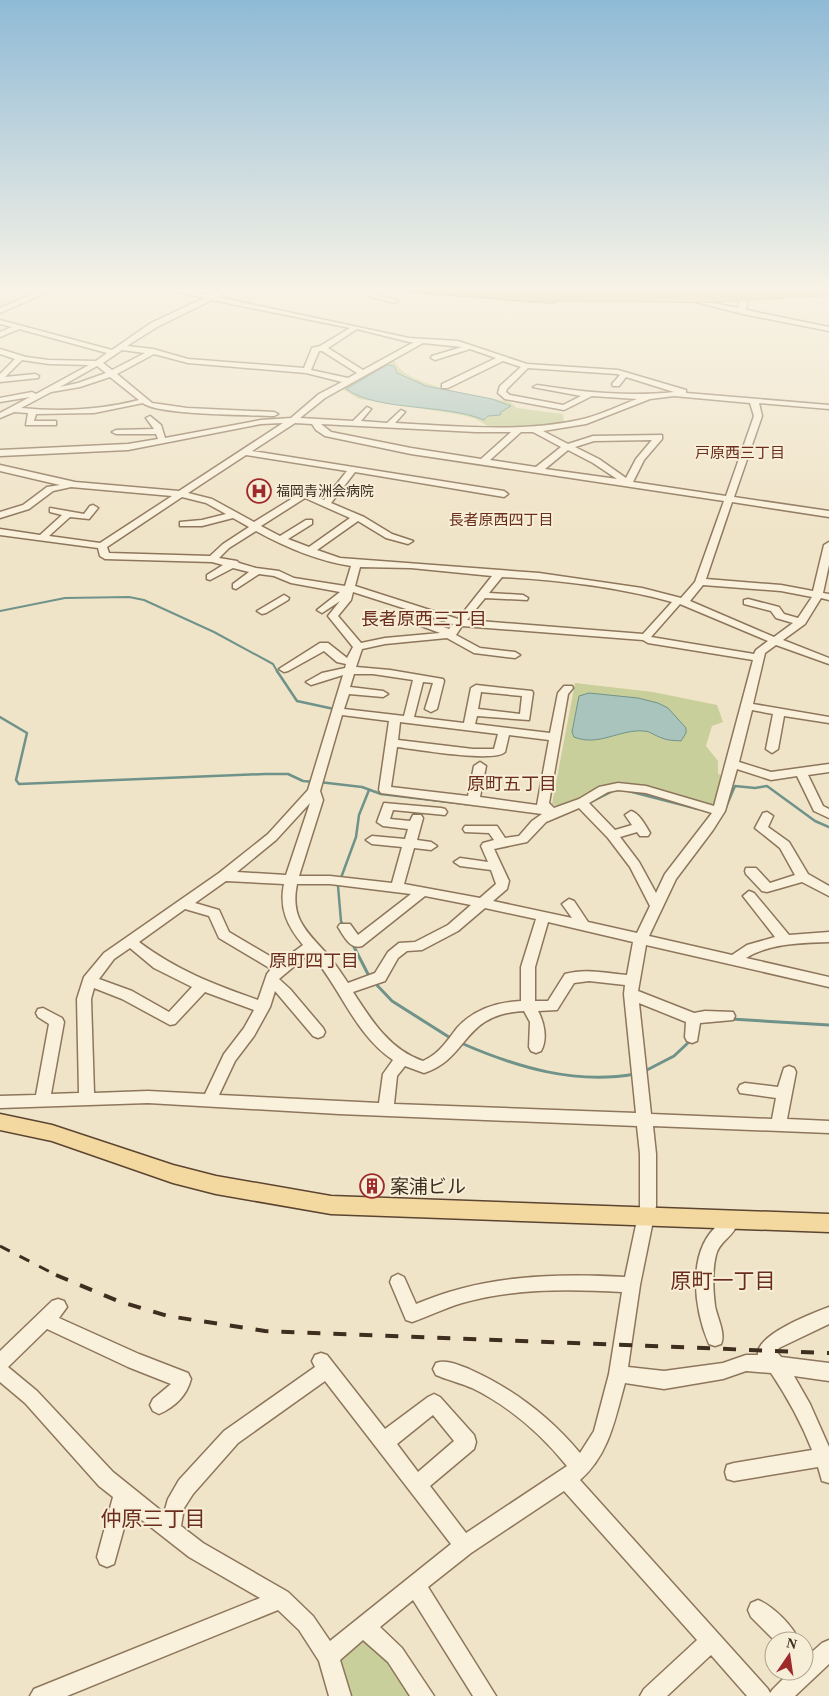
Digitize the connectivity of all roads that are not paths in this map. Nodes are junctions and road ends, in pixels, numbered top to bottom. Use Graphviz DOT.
graph roads {
  1 [pos="10,367"];
  2 [pos="89,367"];
  3 [pos="103,367"];
  4 [pos="123,367"];
  5 [pos="262,367"];
  6 [pos="307,367"];
  7 [pos="353,367"];
  8 [pos="373,367"];
  9 [pos="484,367"];
  10 [pos="525,367"];
  11 [pos="548,367"];
  12 [pos="308,371"];
  13 [pos="362,373"];
  14 [pos="110,374"];
  15 [pos="625,374"];
  16 [pos="35,376"];
  17 [pos="0,379"];
  18 [pos="349,381"];
  19 [pos="616,384"];
  20 [pos="445,386"];
  21 [pos="537,386"];
  22 [pos="45,392"];
  23 [pos="502,393"];
  24 [pos="684,394"];
  25 [pos="588,395"];
  26 [pos="649,397"];
  27 [pos="494,399"];
  28 [pos="0,400"];
  29 [pos="143,400"];
  30 [pos="754,401"];
  31 [pos="0,407"];
  32 [pos="829,407"];
  33 [pos="564,408"];
  34 [pos="12,409"];
  35 [pos="366,409"];
  36 [pos="32,412"];
  37 [pos="401,412"];
  38 [pos="0,416"];
  39 [pos="150,418"];
  40 [pos="295,418"];
  41 [pos="428,418"];
  42 [pos="315,421"];
  43 [pos="53,423"];
  44 [pos="355,423"];
  45 [pos="388,425"];
  46 [pos="569,426"];
  47 [pos="422,427"];
  48 [pos="534,430"];
  49 [pos="159,431"];
  50 [pos="518,431"];
  51 [pos="116,432"];
  52 [pos="589,440"];
  53 [pos="162,442"];
  54 [pos="566,447"];
  55 [pos="16,452"];
  56 [pos="244,452"];
  57 [pos="0,453"];
  58 [pos="0,460"];
  59 [pos="483,462"];
  60 [pos="0,468"];
  61 [pos="539,469"];
  62 [pos="352,470"];
  63 [pos="628,483"];
  64 [pos="75,485"];
  65 [pos="181,493"];
  66 [pos="504,494"];
  67 [pos="730,498"];
  68 [pos="325,504"];
  69 [pos="93,508"];
  70 [pos="53,510"];
  71 [pos="68,514"];
  72 [pos="829,514"];
  73 [pos="0,515"];
  74 [pos="234,515"];
  75 [pos="358,518"];
  76 [pos="310,522"];
  77 [pos="183,524"];
  78 [pos="255,527"];
  79 [pos="0,532"];
  80 [pos="44,536"];
  81 [pos="282,540"];
  82 [pos="408,541"];
  83 [pos="829,545"];
  84 [pos="102,546"];
  85 [pos="309,551"];
  86 [pos="212,559"];
  87 [pos="230,564"];
  88 [pos="356,564"];
  89 [pos="260,568"];
  90 [pos="500,573"];
  91 [pos="210,577"];
  92 [pos="700,582"];
  93 [pos="236,586"];
  94 [pos="348,589"];
  95 [pos="482,596"];
  96 [pos="817,596"];
  97 [pos="829,597"];
  98 [pos="284,598"];
  99 [pos="523,598"];
  100 [pos="681,601"];
  101 [pos="748,602"];
  102 [pos="322,610"];
  103 [pos="262,611"];
  104 [pos="412,619"];
  105 [pos="801,622"];
  106 [pos="460,623"];
  107 [pos="450,635"];
  108 [pos="646,637"];
  109 [pos="776,640"];
  110 [pos="358,647"];
  111 [pos="515,655"];
  112 [pos="758,658"];
  113 [pos="829,661"];
  114 [pos="350,666"];
  115 [pos="284,669"];
  116 [pos="419,678"];
  117 [pos="311,682"];
  118 [pos="568,688"];
  119 [pos="344,690"];
  120 [pos="383,694"];
  121 [pos="747,706"];
  122 [pos="431,709"];
  123 [pos="337,711"];
  124 [pos="471,712"];
  125 [pos="778,712"];
  126 [pos="395,718"];
  127 [pos="408,720"];
  128 [pos="829,720"];
  129 [pos="468,727"];
  130 [pos="504,731"];
  131 [pos="555,738"];
  132 [pos="391,743"];
  133 [pos="772,749"];
  134 [pos="733,764"];
  135 [pos="480,766"];
  136 [pos="829,768"];
  137 [pos="801,772"];
  138 [pos="314,791"];
  139 [pos="473,801"];
  140 [pos="582,803"];
  141 [pos="420,809"];
  142 [pos="719,811"];
  143 [pos="441,812"];
  144 [pos="551,812"];
  145 [pos="829,814"];
  146 [pos="631,815"];
  147 [pos="767,816"];
  148 [pos="414,826"];
  149 [pos="469,828"];
  150 [pos="612,835"];
  151 [pos="372,840"];
  152 [pos="502,843"];
  153 [pos="409,844"];
  154 [pos="431,846"];
  155 [pos="460,862"];
  156 [pos="494,864"];
  157 [pos="751,871"];
  158 [pos="224,876"];
  159 [pos="803,877"];
  160 [pos="292,880"];
  161 [pos="397,888"];
  162 [pos="423,891"];
  163 [pos="829,892"];
  164 [pos="749,896"];
  165 [pos="484,903"];
  166 [pos="183,904"];
  167 [pos="569,904"];
  168 [pos="656,905"];
  169 [pos="543,917"];
  170 [pos="580,926"];
  171 [pos="345,927"];
  172 [pos="829,937"];
  173 [pos="640,940"];
  174 [pos="785,940"];
  175 [pos="130,941"];
  176 [pos="310,946"];
  177 [pos="734,961"];
  178 [pos="276,974"];
  179 [pos="90,982"];
  180 [pos="829,982"];
  181 [pos="202,986"];
  182 [pos="632,988"];
  183 [pos="343,990"];
  184 [pos="528,1006"];
  185 [pos="262,1007"];
  186 [pos="43,1013"];
  187 [pos="728,1016"];
  188 [pos="694,1019"];
  189 [pos="318,1032"];
  190 [pos="692,1038"];
  191 [pos="536,1047"];
  192 [pos="403,1058"];
  193 [pos="789,1072"];
  194 [pos="745,1089"];
  195 [pos="785,1095"];
  196 [pos="87,1098"];
  197 [pos="43,1100"];
  198 [pos="210,1101"];
  199 [pos="0,1102"];
  200 [pos="386,1110"];
  201 [pos="643,1119"];
  202 [pos="0,1122"];
  203 [pos="778,1125"];
  204 [pos="829,1127"];
  205 [pos="647,1216"];
  206 [pos="726,1218"];
  207 [pos="829,1223"];
  208 [pos="398,1282"];
  209 [pos="632,1285"];
  210 [pos="58,1307"];
  211 [pos="829,1315"];
  212 [pos="46,1320"];
  213 [pos="715,1338"];
  214 [pos="0,1363"];
  215 [pos="776,1363"];
  216 [pos="442,1370"];
  217 [pos="0,1371"];
  218 [pos="829,1372"];
  219 [pos="618,1374"];
  220 [pos="158,1405"];
  221 [pos="384,1442"];
  222 [pos="823,1456"];
  223 [pos="734,1472"];
  224 [pos="573,1473"];
  225 [pos="829,1474"];
  226 [pos="417,1485"];
  227 [pos="124,1493"];
  228 [pos="169,1528"];
  229 [pos="464,1546"];
  230 [pos="107,1557"];
  231 [pos="416,1586"];
  232 [pos="277,1597"];
  233 [pos="758,1610"];
  234 [pos="365,1628"];
  235 [pos="779,1631"];
  236 [pos="711,1640"];
  237 [pos="829,1650"];
  238 [pos="328,1656"];
  239 [pos="814,1658"];
  240 [pos="792,1681"];
  241 [pos="45,1695"];
  242 [pos="340,1696"];
  243 [pos="423,1696"];
  244 [pos="485,1696"];
  245 [pos="651,1696"];
  246 [pos="761,1696"];
  247 [pos="780,1696"];
  1 -- 17 [label="street"];
  2 -- 22 [label="street"];
  3 -- 14 [label="street"];
  4 -- 14 [label="street"];
  5 -- 12 [label="street"];
  6 -- 12 [label="street"];
  7 -- 13 [label="street"];
  8 -- 13 [label="street"];
  9 -- 20 [label="street"];
  10 -- 23 [label="street"];
  11 -- 15 [label="street"];
  12 -- 18 [label="street"];
  13 -- 18 [label="street"];
  14 -- 22 [label="street"];
  14 -- 29 [label="street"];
  15 -- 19 [label="street"];
  15 -- 24 [label="street"];
  16 -- 17 [label="street"];
  18 -- 40 [label="street"];
  21 -- 25 [label="street"];
  22 -- 28 [label="street"];
  22 -- 34 [label="street"];
  23 -- 27 [label="street"];
  23 -- 33 [label="street"];
  24 -- 26 [label="street"];
  24 -- 30 [label="street"];
  25 -- 26 [label="street"];
  25 -- 33 [label="street"];
  26 -- 46 [label="street"];
  29 -- 36 [label="street"];
  29 -- 40 [label="street"];
  30 -- 32 [label="street"];
  30 -- 67 [label="street"];
  31 -- 34 [label="street"];
  33 -- 46 [label="street"];
  34 -- 36 [label="street"];
  34 -- 38 [label="street"];
  35 -- 44 [label="street"];
  36 -- 43 [label="street"];
  37 -- 45 [label="street"];
  39 -- 49 [label="street"];
  40 -- 42 [label="street"];
  40 -- 53 [label="street"];
  40 -- 56 [label="street"];
  41 -- 47 [label="street"];
  42 -- 44 [label="street"];
  42 -- 59 [label="street"];
  44 -- 45 [label="street"];
  45 -- 47 [label="street"];
  46 -- 48 [label="street"];
  46 -- 52 [label="street"];
  47 -- 50 [label="street"];
  48 -- 50 [label="street"];
  48 -- 54 [label="street"];
  49 -- 51 [label="street"];
  49 -- 53 [label="street"];
  50 -- 59 [label="street"];
  52 -- 54 [label="street"];
  52 -- 63 [label="street"];
  53 -- 55 [label="street"];
  54 -- 61 [label="street"];
  54 -- 63 [label="street"];
  55 -- 57 [label="street"];
  55 -- 58 [label="street"];
  56 -- 62 [label="street"];
  56 -- 65 [label="street"];
  59 -- 61 [label="street"];
  60 -- 64 [label="street"];
  61 -- 63 [label="street"];
  62 -- 66 [label="street"];
  62 -- 68 [label="street"];
  63 -- 67 [label="street"];
  64 -- 65 [label="street"];
  64 -- 73 [label="street"];
  65 -- 74 [label="street"];
  65 -- 84 [label="street"];
  67 -- 72 [label="street"];
  67 -- 92 [label="street"];
  68 -- 75 [label="street"];
  68 -- 78 [label="street"];
  69 -- 71 [label="street"];
  70 -- 71 [label="street"];
  71 -- 80 [label="street"];
  74 -- 77 [label="street"];
  74 -- 78 [label="street"];
  75 -- 82 [label="street"];
  75 -- 85 [label="street"];
  76 -- 81 [label="street"];
  78 -- 81 [label="street"];
  78 -- 86 [label="street"];
  79 -- 80 [label="street"];
  80 -- 84 [label="street"];
  81 -- 85 [label="street"];
  83 -- 96 [label="street"];
  84 -- 86 [label="street"];
  85 -- 88 [label="street"];
  86 -- 87 [label="street"];
  87 -- 89 [label="street"];
  87 -- 91 [label="street"];
  88 -- 90 [label="street"];
  88 -- 94 [label="street"];
  89 -- 93 [label="street"];
  89 -- 94 [label="street"];
  90 -- 95 [label="street"];
  90 -- 100 [label="street"];
  92 -- 96 [label="street"];
  92 -- 100 [label="street"];
  94 -- 102 [label="street"];
  94 -- 106 [label="street"];
  94 -- 110 [label="street"];
  95 -- 99 [label="street"];
  95 -- 106 [label="street"];
  96 -- 97 [label="street"];
  96 -- 105 [label="street"];
  98 -- 103 [label="street"];
  100 -- 108 [label="street"];
  100 -- 109 [label="street"];
  101 -- 105 [label="street"];
  104 -- 107 [label="street"];
  105 -- 109 [label="street"];
  106 -- 107 [label="street"];
  106 -- 108 [label="street"];
  107 -- 110 [label="street"];
  107 -- 111 [label="street"];
  108 -- 112 [label="street"];
  109 -- 112 [label="street"];
  109 -- 113 [label="street"];
  110 -- 114 [label="street"];
  112 -- 121 [label="street"];
  114 -- 115 [label="street"];
  114 -- 116 [label="street"];
  114 -- 117 [label="street"];
  114 -- 119 [label="street"];
  116 -- 122 [label="street"];
  116 -- 127 [label="street"];
  118 -- 131 [label="street"];
  119 -- 120 [label="street"];
  119 -- 123 [label="street"];
  121 -- 125 [label="street"];
  121 -- 134 [label="street"];
  123 -- 126 [label="street"];
  123 -- 138 [label="street"];
  124 -- 124 [label="street"];
  124 -- 129 [label="street"];
  125 -- 128 [label="street"];
  125 -- 133 [label="street"];
  126 -- 127 [label="street"];
  126 -- 132 [label="street"];
  127 -- 129 [label="street"];
  129 -- 130 [label="street"];
  130 -- 131 [label="street"];
  130 -- 132 [label="street"];
  131 -- 144 [label="street"];
  132 -- 139 [label="street"];
  134 -- 137 [label="street"];
  134 -- 142 [label="street"];
  135 -- 139 [label="street"];
  136 -- 137 [label="street"];
  137 -- 145 [label="street"];
  138 -- 158 [label="street"];
  138 -- 160 [label="street"];
  139 -- 144 [label="street"];
  140 -- 142 [label="street"];
  140 -- 144 [label="street"];
  140 -- 150 [label="street"];
  141 -- 143 [label="street"];
  141 -- 148 [label="street"];
  141 -- 148 [label="street"];
  142 -- 168 [label="street"];
  144 -- 152 [label="street"];
  146 -- 150 [label="street"];
  147 -- 159 [label="street"];
  148 -- 153 [label="street"];
  149 -- 152 [label="street"];
  150 -- 168 [label="street"];
  151 -- 153 [label="street"];
  152 -- 156 [label="street"];
  153 -- 154 [label="street"];
  153 -- 161 [label="street"];
  155 -- 156 [label="street"];
  156 -- 165 [label="street"];
  157 -- 159 [label="street"];
  158 -- 160 [label="street"];
  158 -- 166 [label="street"];
  159 -- 163 [label="street"];
  160 -- 161 [label="street"];
  160 -- 176 [label="street"];
  161 -- 162 [label="street"];
  162 -- 165 [label="street"];
  162 -- 171 [label="street"];
  164 -- 174 [label="street"];
  165 -- 169 [label="street"];
  165 -- 183 [label="street"];
  166 -- 175 [label="street"];
  166 -- 178 [label="street"];
  167 -- 170 [label="street"];
  168 -- 173 [label="street"];
  169 -- 170 [label="street"];
  169 -- 184 [label="street"];
  170 -- 173 [label="street"];
  172 -- 174 [label="street"];
  173 -- 177 [label="street"];
  173 -- 182 [label="street"];
  174 -- 177 [label="street"];
  175 -- 179 [label="street"];
  175 -- 181 [label="street"];
  176 -- 178 [label="street"];
  176 -- 183 [label="street"];
  177 -- 180 [label="street"];
  178 -- 185 [label="street"];
  178 -- 189 [label="street"];
  179 -- 181 [label="street"];
  179 -- 196 [label="street"];
  181 -- 185 [label="street"];
  182 -- 184 [label="street"];
  182 -- 188 [label="street"];
  182 -- 201 [label="street"];
  183 -- 192 [label="street"];
  184 -- 191 [label="street"];
  184 -- 192 [label="street"];
  185 -- 198 [label="street"];
  186 -- 197 [label="street"];
  187 -- 188 [label="street"];
  188 -- 190 [label="street"];
  192 -- 200 [label="street"];
  193 -- 195 [label="street"];
  194 -- 195 [label="street"];
  195 -- 203 [label="street"];
  196 -- 197 [label="street"];
  196 -- 198 [label="street"];
  197 -- 199 [label="street"];
  198 -- 200 [label="street"];
  200 -- 201 [label="street"];
  201 -- 203 [label="street"];
  201 -- 205 [label="street"];
  202 -- 205 [label="main road"];
  203 -- 204 [label="street"];
  205 -- 206 [label="main road"];
  205 -- 209 [label="street"];
  206 -- 207 [label="main road"];
  206 -- 213 [label="street"];
  208 -- 209 [label="street"];
  209 -- 219 [label="street"];
  210 -- 212 [label="street"];
  211 -- 215 [label="street"];
  212 -- 214 [label="street"];
  212 -- 220 [label="street"];
  215 -- 218 [label="street"];
  215 -- 219 [label="street"];
  215 -- 222 [label="street"];
  216 -- 224 [label="street"];
  217 -- 227 [label="street"];
  219 -- 224 [label="street"];
  221 -- 226 [label="street"];
  221 -- 226 [label="street"];
  221 -- 228 [label="street"];
  222 -- 223 [label="street"];
  222 -- 225 [label="street"];
  224 -- 229 [label="street"];
  224 -- 236 [label="street"];
  226 -- 229 [label="street"];
  227 -- 228 [label="street"];
  227 -- 230 [label="street"];
  228 -- 232 [label="street"];
  229 -- 231 [label="street"];
  231 -- 234 [label="street"];
  231 -- 244 [label="street"];
  232 -- 238 [label="street"];
  232 -- 241 [label="street"];
  233 -- 235 [label="street"];
  234 -- 238 [label="street"];
  234 -- 243 [label="street"];
  236 -- 245 [label="street"];
  236 -- 246 [label="street"];
  237 -- 239 [label="street"];
  238 -- 242 [label="street"];
  240 -- 247 [label="street"];
}
